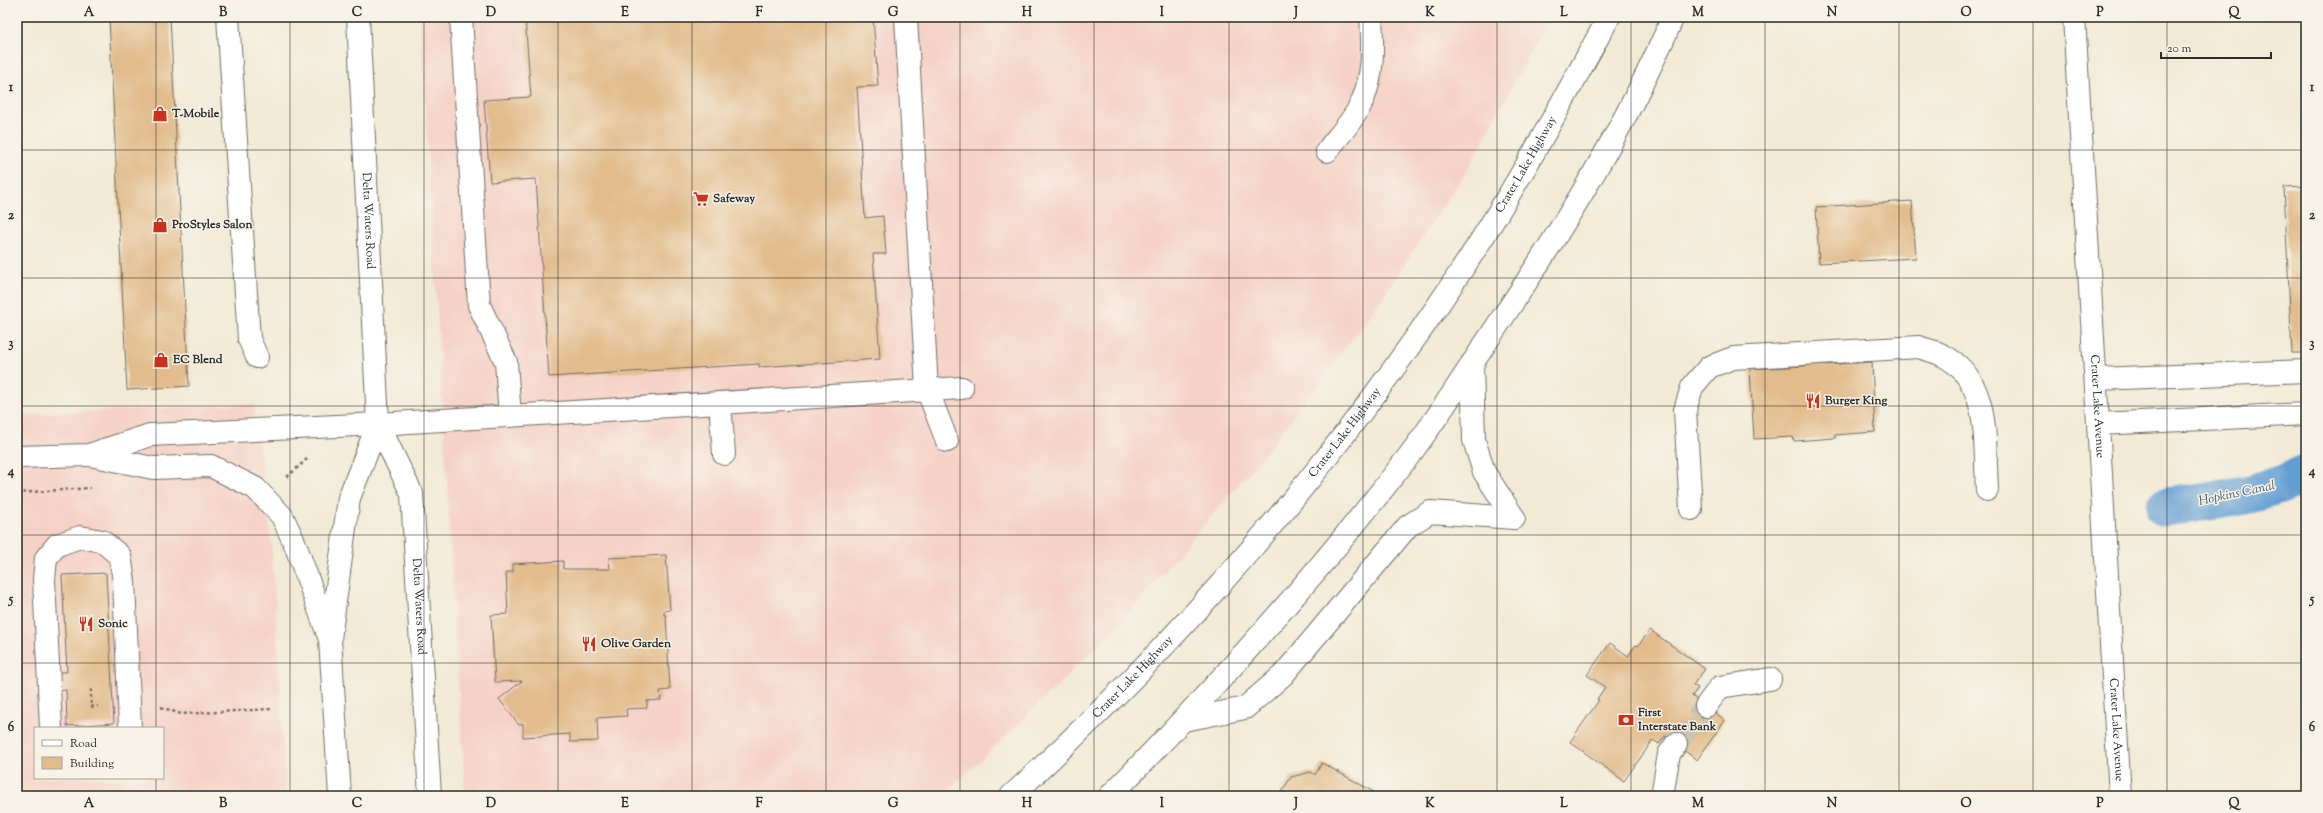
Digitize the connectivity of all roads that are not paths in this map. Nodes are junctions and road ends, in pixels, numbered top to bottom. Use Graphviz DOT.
graph roads {
  1 [pos="228,17"];
  2 [pos="358,17"];
  3 [pos="461,17"];
  4 [pos="906,17"];
  5 [pos="1371,17"];
  6 [pos="1609,17"];
  7 [pos="1674,17"];
  8 [pos="2074,17"];
  9 [pos="1327,151"];
  10 [pos="257,357"];
  11 [pos="1472,363"];
  12 [pos="2306,371"];
  13 [pos="2096,380"];
  14 [pos="962,388"];
  15 [pos="927,389"];
  16 [pos="720,403"];
  17 [pos="2306,414"];
  18 [pos="510,416"];
  19 [pos="378,424"];
  20 [pos="2099,424"];
  21 [pos="947,441"];
  22 [pos="724,454"];
  23 [pos="89,455"];
  24 [pos="17,457"];
  25 [pos="1988,490"];
  26 [pos="1691,509"];
  27 [pos="330,639"];
  28 [pos="1770,679"];
  29 [pos="1706,706"];
  30 [pos="1184,720"];
  31 [pos="50,727"];
  32 [pos="130,727"];
  33 [pos="1676,744"];
  34 [pos="340,796"];
  35 [pos="430,796"];
  36 [pos="1011,796"];
  37 [pos="1110,796"];
  38 [pos="1662,796"];
  39 [pos="2120,796"];
  1 -- 10 [label="street"];
  2 -- 19 [label="street, Delta Waters Road"];
  3 -- 18 [label="street"];
  4 -- 15 [label="street"];
  5 -- 9 [label="street"];
  6 -- 36 [label="street, Crater Lake Highway"];
  7 -- 11 [label="street"];
  8 -- 13 [label="street, Crater Lake Avenue"];
  11 -- 30 [label="street"];
  11 -- 30 [label="street"];
  12 -- 13 [label="street"];
  13 -- 20 [label="street, Crater Lake Avenue"];
  14 -- 15 [label="street"];
  15 -- 16 [label="street"];
  15 -- 21 [label="street"];
  16 -- 18 [label="street"];
  16 -- 22 [label="street"];
  17 -- 20 [label="street"];
  18 -- 19 [label="street"];
  19 -- 23 [label="street"];
  19 -- 27 [label="street, Delta Waters Road"];
  19 -- 35 [label="street, Delta Waters Road"];
  20 -- 39 [label="street, Crater Lake Avenue"];
  23 -- 24 [label="street"];
  23 -- 27 [label="street"];
  25 -- 26 [label="street"];
  27 -- 34 [label="street, Delta Waters Road"];
  28 -- 29 [label="street"];
  30 -- 37 [label="street"];
  31 -- 32 [label="street"];
  33 -- 38 [label="street"];
}
